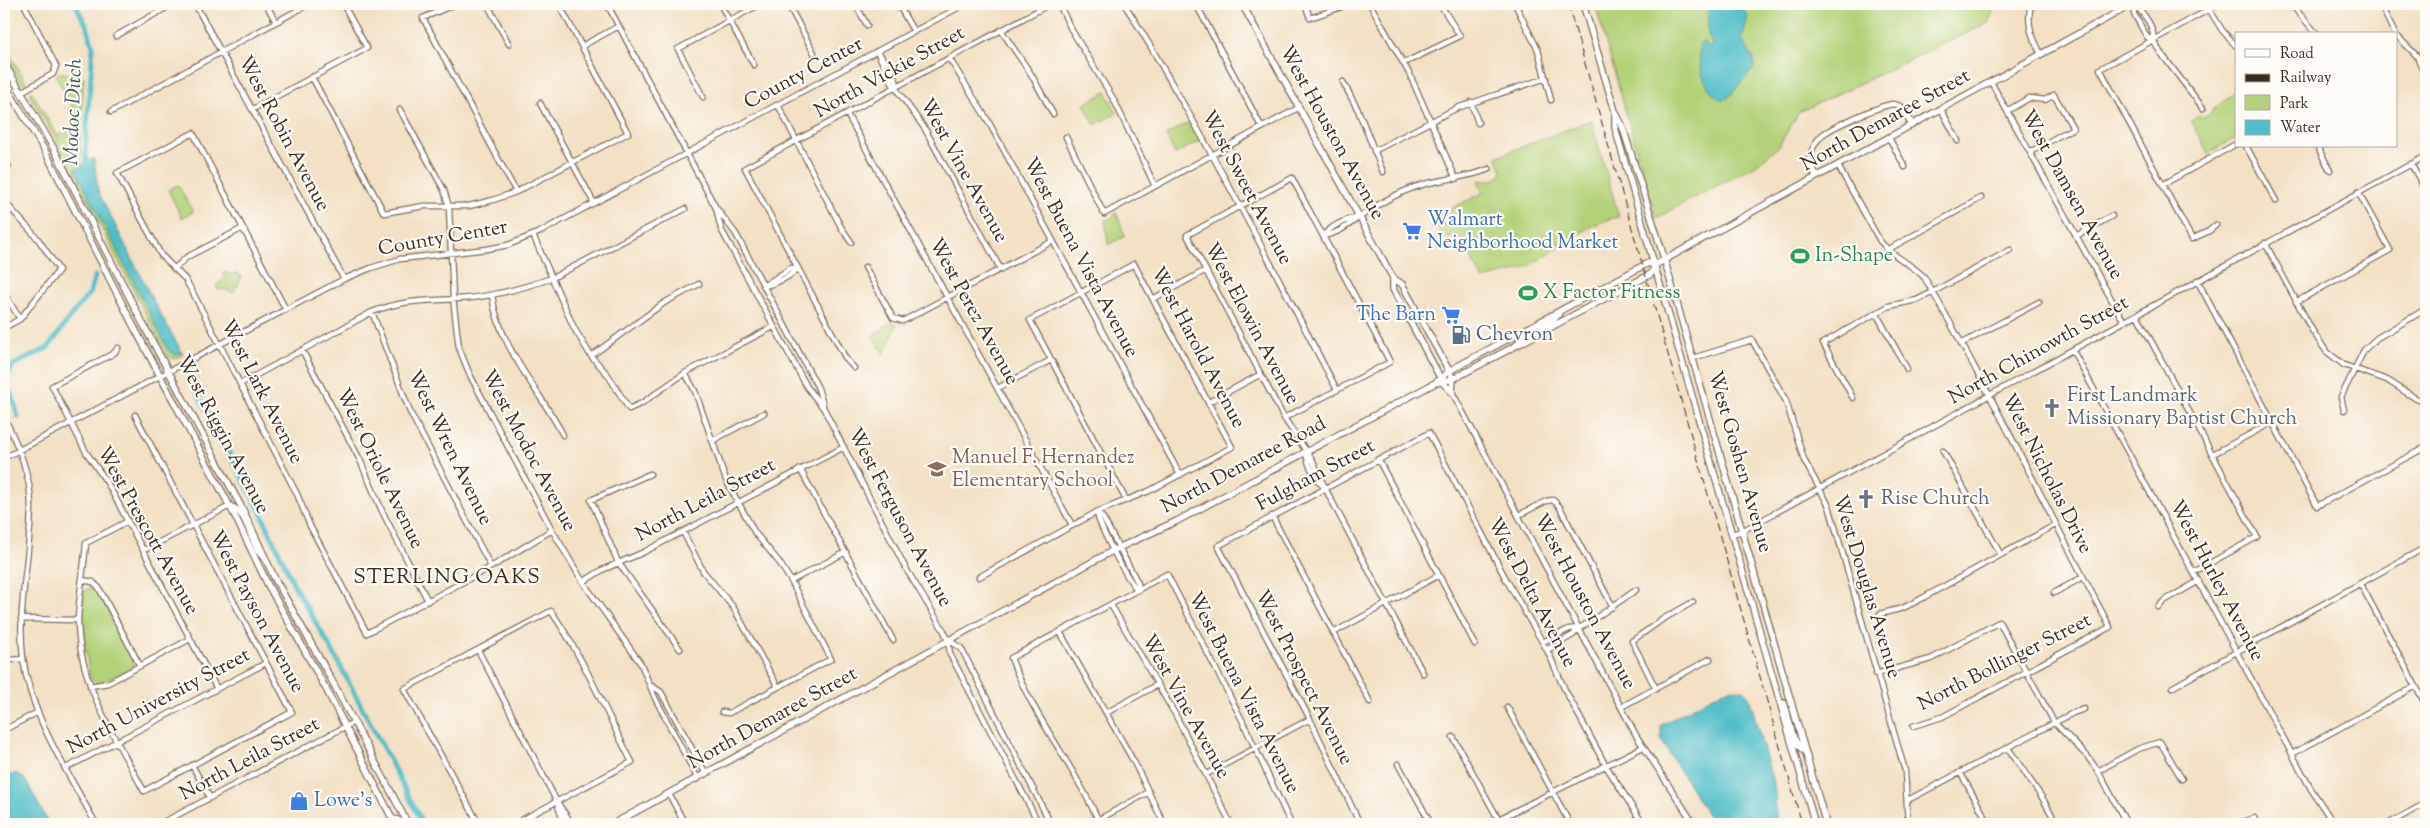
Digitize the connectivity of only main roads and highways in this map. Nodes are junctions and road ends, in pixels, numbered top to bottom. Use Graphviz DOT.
graph roads {
  1 [pos="1242,4"];
  2 [pos="1583,4"];
  3 [pos="2133,4"];
  4 [pos="4,63"];
  5 [pos="4,83"];
  6 [pos="1615,111"];
  7 [pos="1664,260"];
  8 [pos="1655,265"];
  9 [pos="1393,278"];
  10 [pos="1560,311"];
  11 [pos="1556,325"];
  12 [pos="1517,345"];
  13 [pos="1448,371"];
  14 [pos="1440,377"];
  15 [pos="1453,380"];
  16 [pos="1435,383"];
  17 [pos="1443,383"];
  18 [pos="230,506"];
  19 [pos="266,560"];
  20 [pos="948,640"];
  21 [pos="1779,698"];
  22 [pos="1805,751"];
  23 [pos="393,822"];
  24 [pos="402,824"];
  25 [pos="408,824"];
  26 [pos="613,824"];
  27 [pos="1815,824"];
  28 [pos="1826,824"];
  1 -- 9 [label="main road, West Houston Avenue"];
  2 -- 6 [label="main road, West Goshen Avenue"];
  3 -- 7 [label="main road, North Demaree Street"];
  4 -- 19 [label="main road, West Riggin Avenue"];
  5 -- 18 [label="main road, West Riggin Avenue"];
  6 -- 7 [label="main road, West Goshen Avenue"];
  6 -- 8 [label="main road, West Goshen Avenue"];
  7 -- 8 [label="main road, North Demaree Street"];
  7 -- 22 [label="main road, West Goshen Avenue"];
  8 -- 10 [label="main road, North Demaree Street"];
  8 -- 11 [label="main road, North Demaree Street"];
  8 -- 21 [label="main road, West Goshen Avenue"];
  9 -- 13 [label="main road, West Houston Avenue"];
  9 -- 14 [label="main road, West Houston Avenue"];
  10 -- 12 [label="main road"];
  10 -- 13 [label="main road, North Demaree Street"];
  11 -- 12 [label="main road, North Demaree Road"];
  12 -- 15 [label="main road, North Demaree Road"];
  13 -- 14 [label="main road, North Demaree Street"];
  13 -- 15 [label="main road, West Houston Avenue"];
  14 -- 16 [label="main road, North Demaree Street"];
  14 -- 17 [label="main road, West Houston Avenue"];
  15 -- 17 [label="main road, North Demaree Road"];
  15 -- 17 [label="main road, West Houston Avenue"];
  16 -- 17 [label="main road, North Demaree Road"];
  16 -- 20 [label="main road, North Demaree Road"];
  18 -- 19 [label="main road"];
  18 -- 23 [label="main road, West Riggin Avenue"];
  19 -- 25 [label="main road, West Riggin Avenue"];
  20 -- 26 [label="main road, North Demaree Street"];
  21 -- 22 [label="main road"];
  21 -- 27 [label="main road, West Goshen Avenue"];
  22 -- 28 [label="main road, West Goshen Avenue"];
  23 -- 24 [label="main road"];
}
